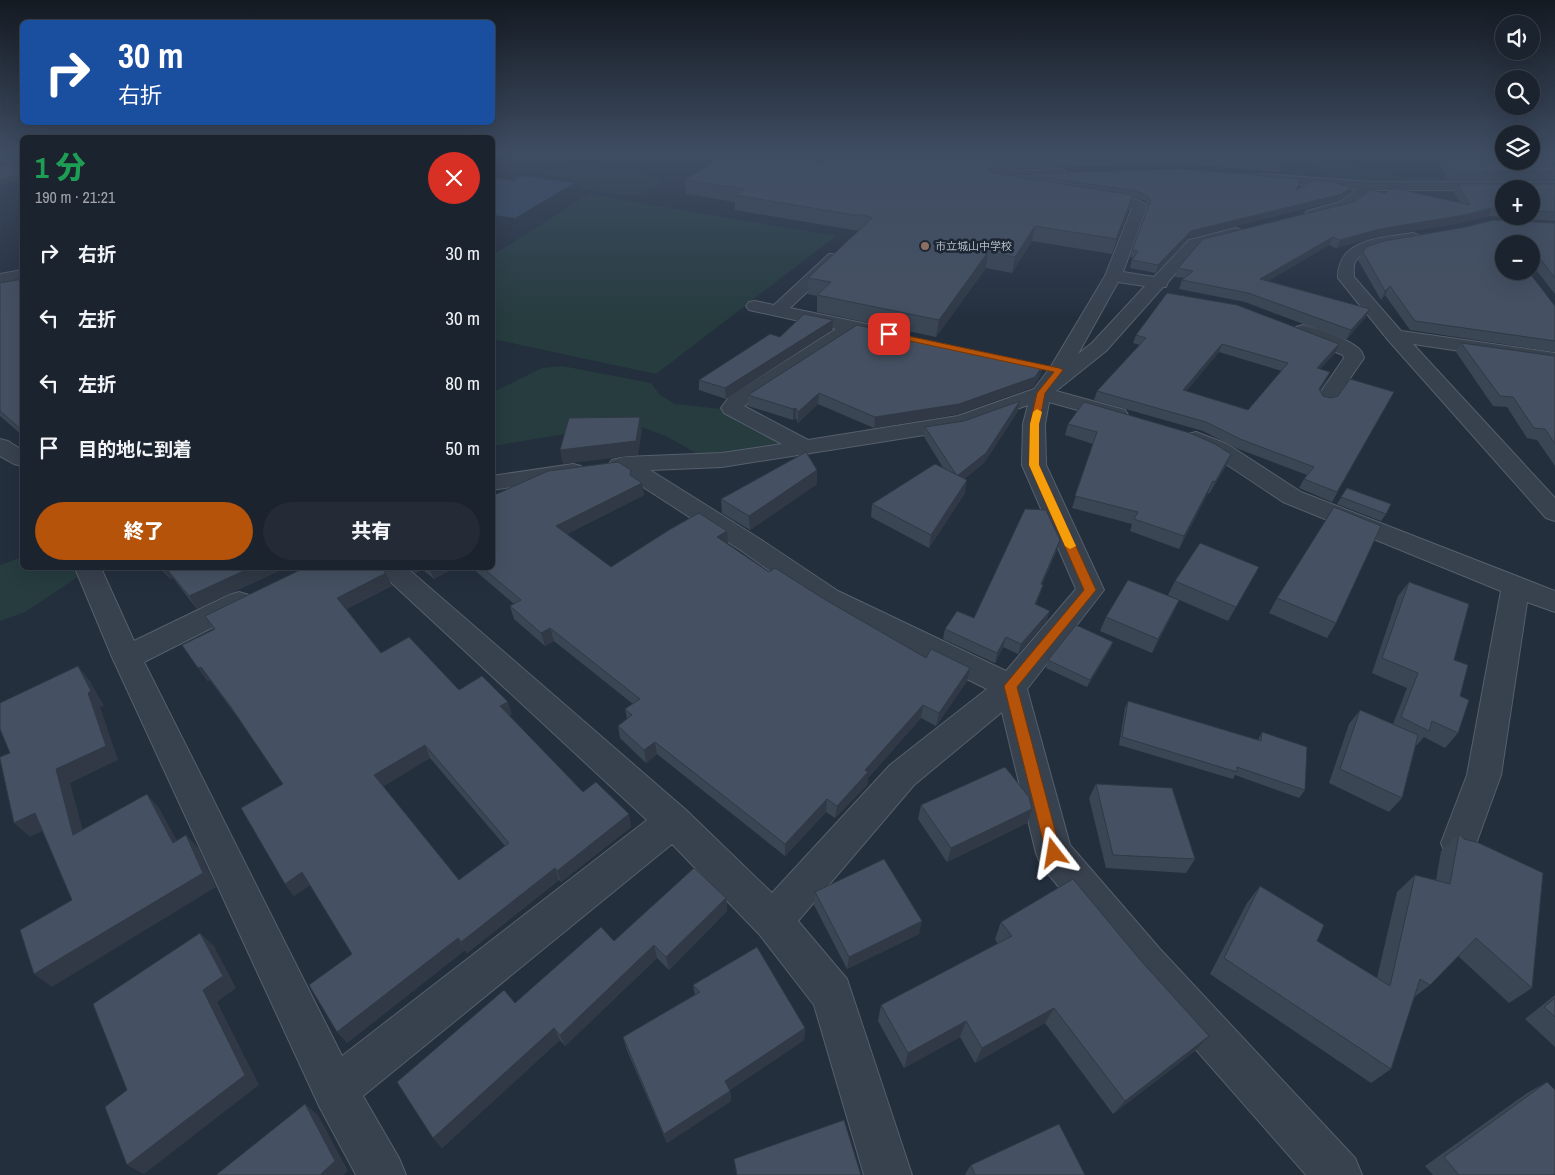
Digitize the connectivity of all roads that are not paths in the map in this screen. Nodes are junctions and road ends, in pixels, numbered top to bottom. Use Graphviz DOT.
graph roads {
  1 [pos="1139,210"];
  2 [pos="1327,210"];
  3 [pos="1300,217"];
  4 [pos="1252,229"];
  5 [pos="1432,234"];
  6 [pos="844,248"];
  7 [pos="20,275"];
  8 [pos="1113,276"];
  9 [pos="0,279"];
  10 [pos="1161,289"];
  11 [pos="755,306"];
  12 [pos="777,311"];
  13 [pos="852,327"];
  14 [pos="1290,327"];
  15 [pos="1395,336"];
  16 [pos="908,338"];
  17 [pos="1555,359"];
  18 [pos="1047,376"];
  19 [pos="1326,399"];
  20 [pos="1137,421"];
  21 [pos="1175,432"];
  22 [pos="0,446"];
  23 [pos="807,448"];
  24 [pos="20,458"];
  25 [pos="624,464"];
  26 [pos="495,483"];
  27 [pos="1555,513"];
  28 [pos="89,570"];
  29 [pos="393,570"];
  30 [pos="1516,586"];
  31 [pos="258,593"];
  32 [pos="1555,602"];
  33 [pos="127,657"];
  34 [pos="1011,686"];
  35 [pos="673,821"];
  36 [pos="1460,843"];
  37 [pos="774,921"];
  38 [pos="335,1090"];
  39 [pos="382,1175"];
  40 [pos="888,1175"];
  41 [pos="1338,1175"];
  1 -- 8 [label="street"];
  2 -- 3 [label="street"];
  4 -- 10 [label="street"];
  5 -- 15 [label="street"];
  6 -- 12 [label="street"];
  7 -- 9 [label="street"];
  8 -- 10 [label="street"];
  8 -- 18 [label="street"];
  10 -- 18 [label="street"];
  11 -- 12 [label="street"];
  12 -- 13 [label="street"];
  13 -- 16 [label="street"];
  13 -- 23 [label="street"];
  14 -- 19 [label="street"];
  15 -- 17 [label="street"];
  15 -- 27 [label="street"];
  18 -- 20 [label="street"];
  18 -- 23 [label="street"];
  18 -- 34 [label="street"];
  21 -- 30 [label="street"];
  22 -- 24 [label="street"];
  23 -- 25 [label="street"];
  25 -- 26 [label="street"];
  25 -- 34 [label="street"];
  28 -- 33 [label="street"];
  29 -- 35 [label="street"];
  30 -- 32 [label="street"];
  30 -- 36 [label="street"];
  31 -- 33 [label="street"];
  33 -- 38 [label="street"];
  34 -- 37 [label="street"];
  34 -- 41 [label="street"];
  35 -- 37 [label="street"];
  35 -- 38 [label="street"];
  37 -- 40 [label="street"];
  38 -- 39 [label="street"];
}
